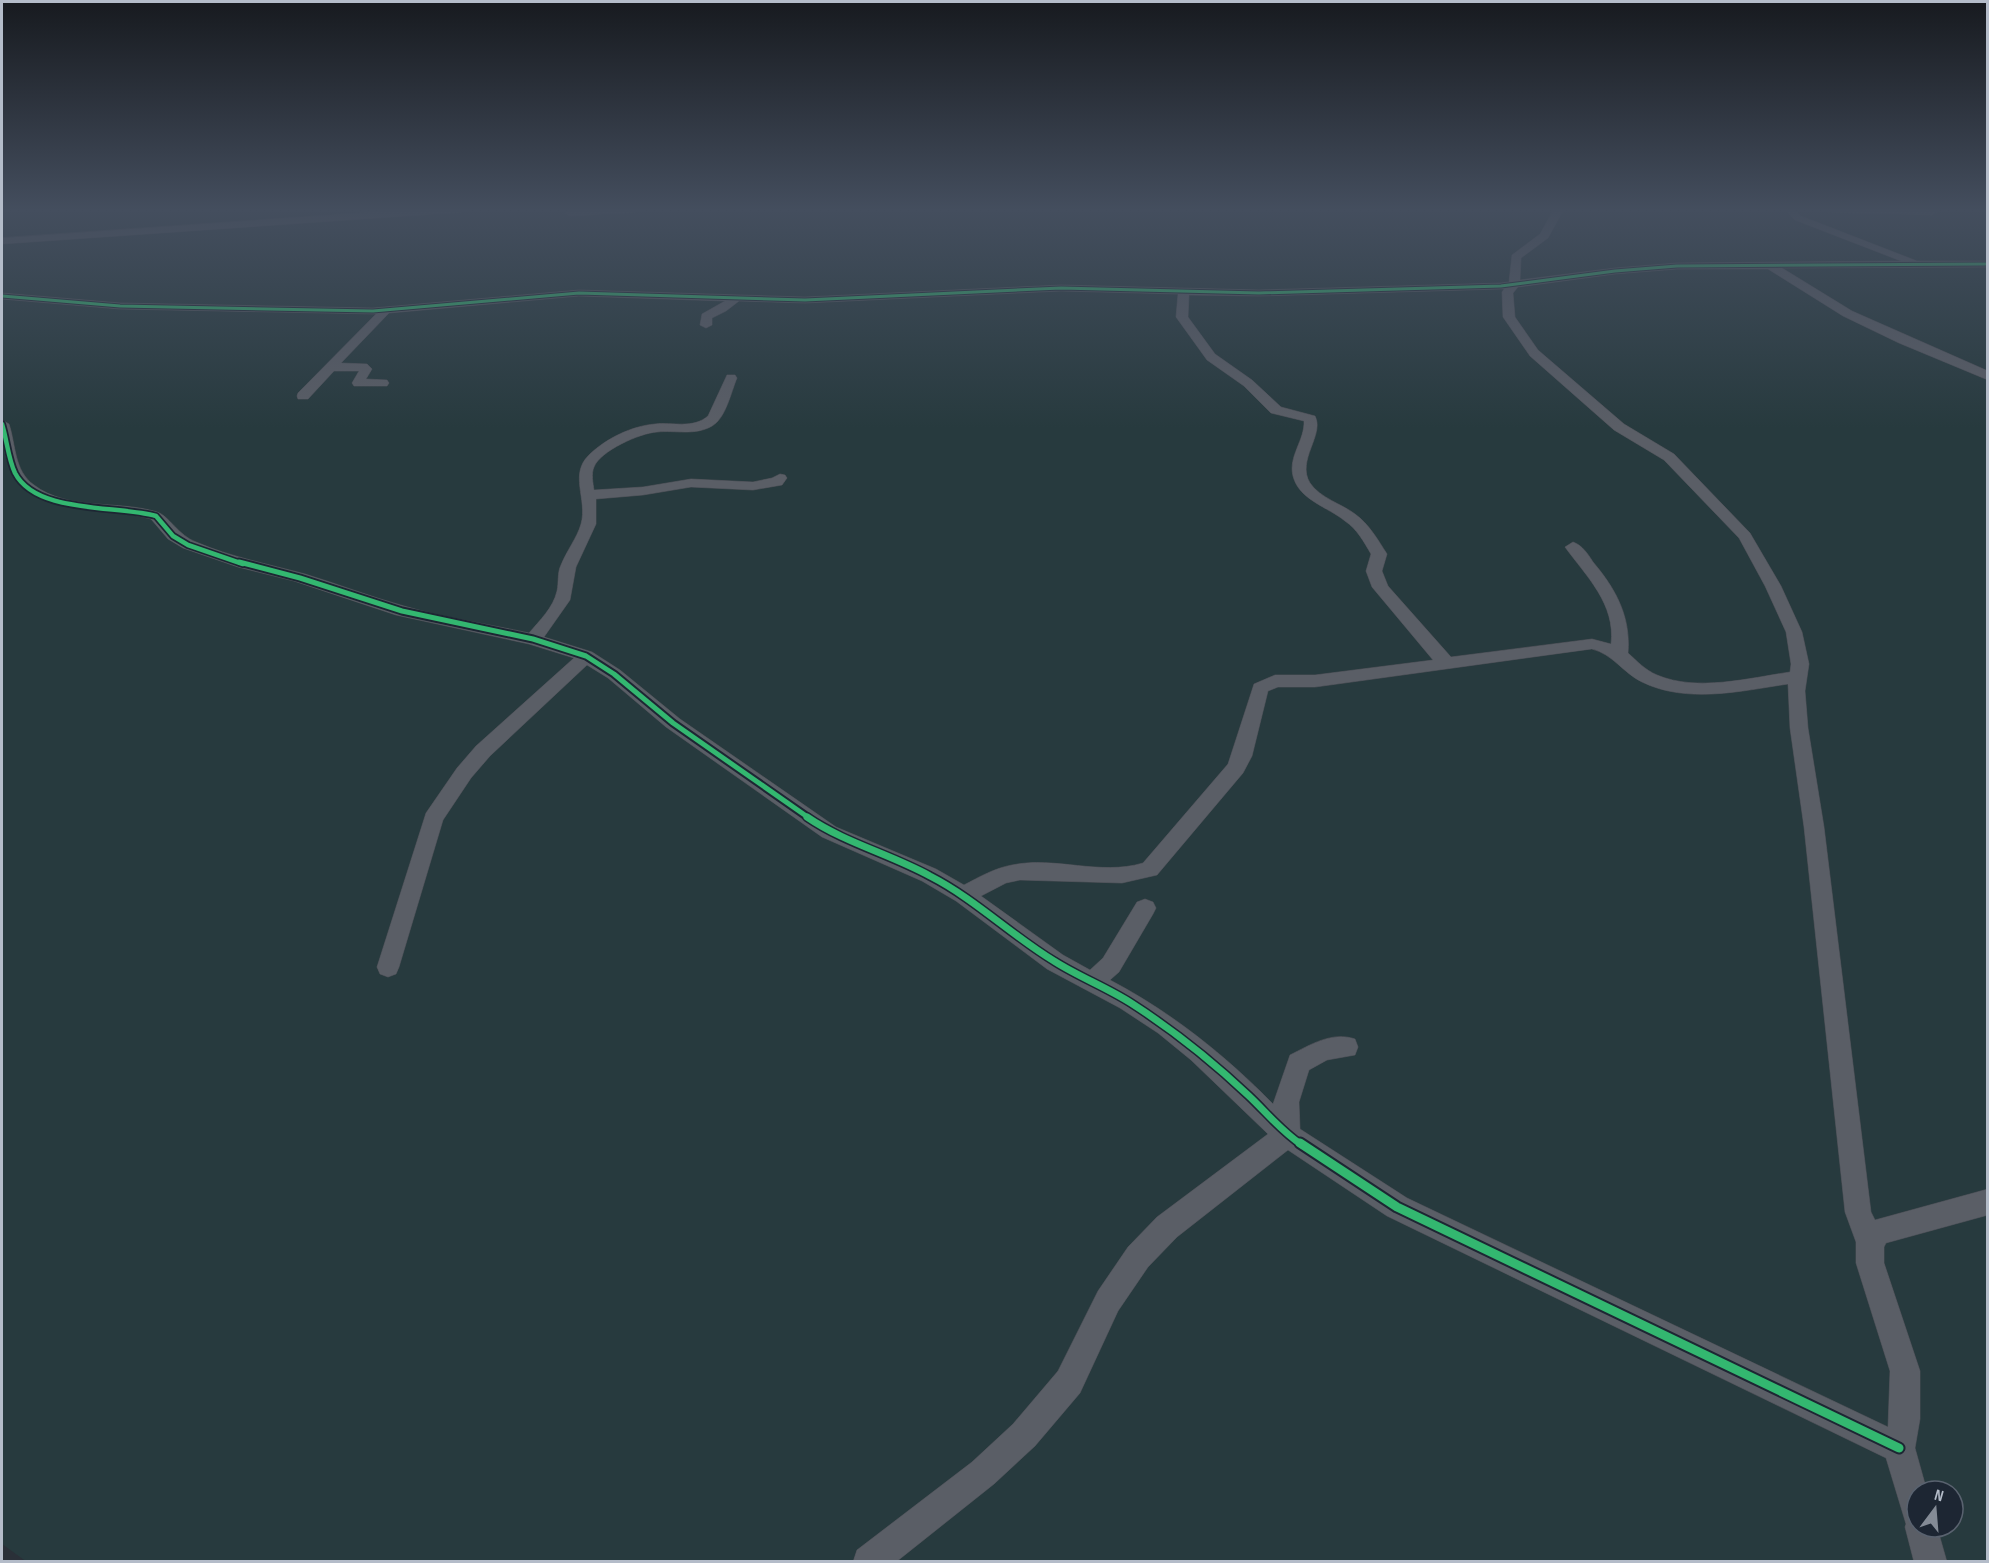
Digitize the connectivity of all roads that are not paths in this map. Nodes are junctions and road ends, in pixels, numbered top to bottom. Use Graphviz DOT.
graph roads {
  1 [pos="1514,282"];
  2 [pos="1537,282"];
  3 [pos="1793,282"];
  4 [pos="1514,285"];
  5 [pos="1184,293"];
  6 [pos="2,296"];
  7 [pos="736,298"];
  8 [pos="385,311"];
  9 [pos="706,325"];
  10 [pos="332,367"];
  11 [pos="1988,376"];
  12 [pos="731,378"];
  13 [pos="383,383"];
  14 [pos="303,396"];
  15 [pos="2,424"];
  16 [pos="780,478"];
  17 [pos="589,495"];
  18 [pos="1573,547"];
  19 [pos="533,639"];
  20 [pos="1619,653"];
  21 [pos="586,656"];
  22 [pos="1446,663"];
  23 [pos="1797,677"];
  24 [pos="964,895"];
  25 [pos="1145,908"];
  26 [pos="388,967"];
  27 [pos="1092,982"];
  28 [pos="1346,1047"];
  29 [pos="1287,1135"];
  30 [pos="1988,1202"];
  31 [pos="1870,1242"];
  32 [pos="1899,1449"];
  33 [pos="1908,1479"];
  34 [pos="1924,1539"];
  35 [pos="869,1562"];
  36 [pos="1931,1562"];
  1 -- 4 [label="street"];
  2 -- 4 [label="street"];
  3 -- 11 [label="street"];
  4 -- 5 [label="street"];
  4 -- 23 [label="street"];
  5 -- 7 [label="street"];
  5 -- 22 [label="street"];
  6 -- 8 [label="street"];
  7 -- 8 [label="street"];
  7 -- 9 [label="street"];
  8 -- 10 [label="street"];
  10 -- 13 [label="street"];
  10 -- 14 [label="street"];
  12 -- 17 [label="street"];
  15 -- 19 [label="street"];
  16 -- 17 [label="street"];
  17 -- 19 [label="street"];
  18 -- 20 [label="street"];
  19 -- 21 [label="street"];
  20 -- 22 [label="street"];
  20 -- 23 [label="street"];
  21 -- 24 [label="street"];
  21 -- 26 [label="street"];
  22 -- 24 [label="street"];
  23 -- 31 [label="street"];
  24 -- 27 [label="street"];
  25 -- 27 [label="street"];
  27 -- 29 [label="street"];
  28 -- 29 [label="street"];
  29 -- 32 [label="street"];
  29 -- 35 [label="street"];
  30 -- 31 [label="street"];
  31 -- 32 [label="street"];
  32 -- 33 [label="street"];
  34 -- 36 [label="street"];
}
